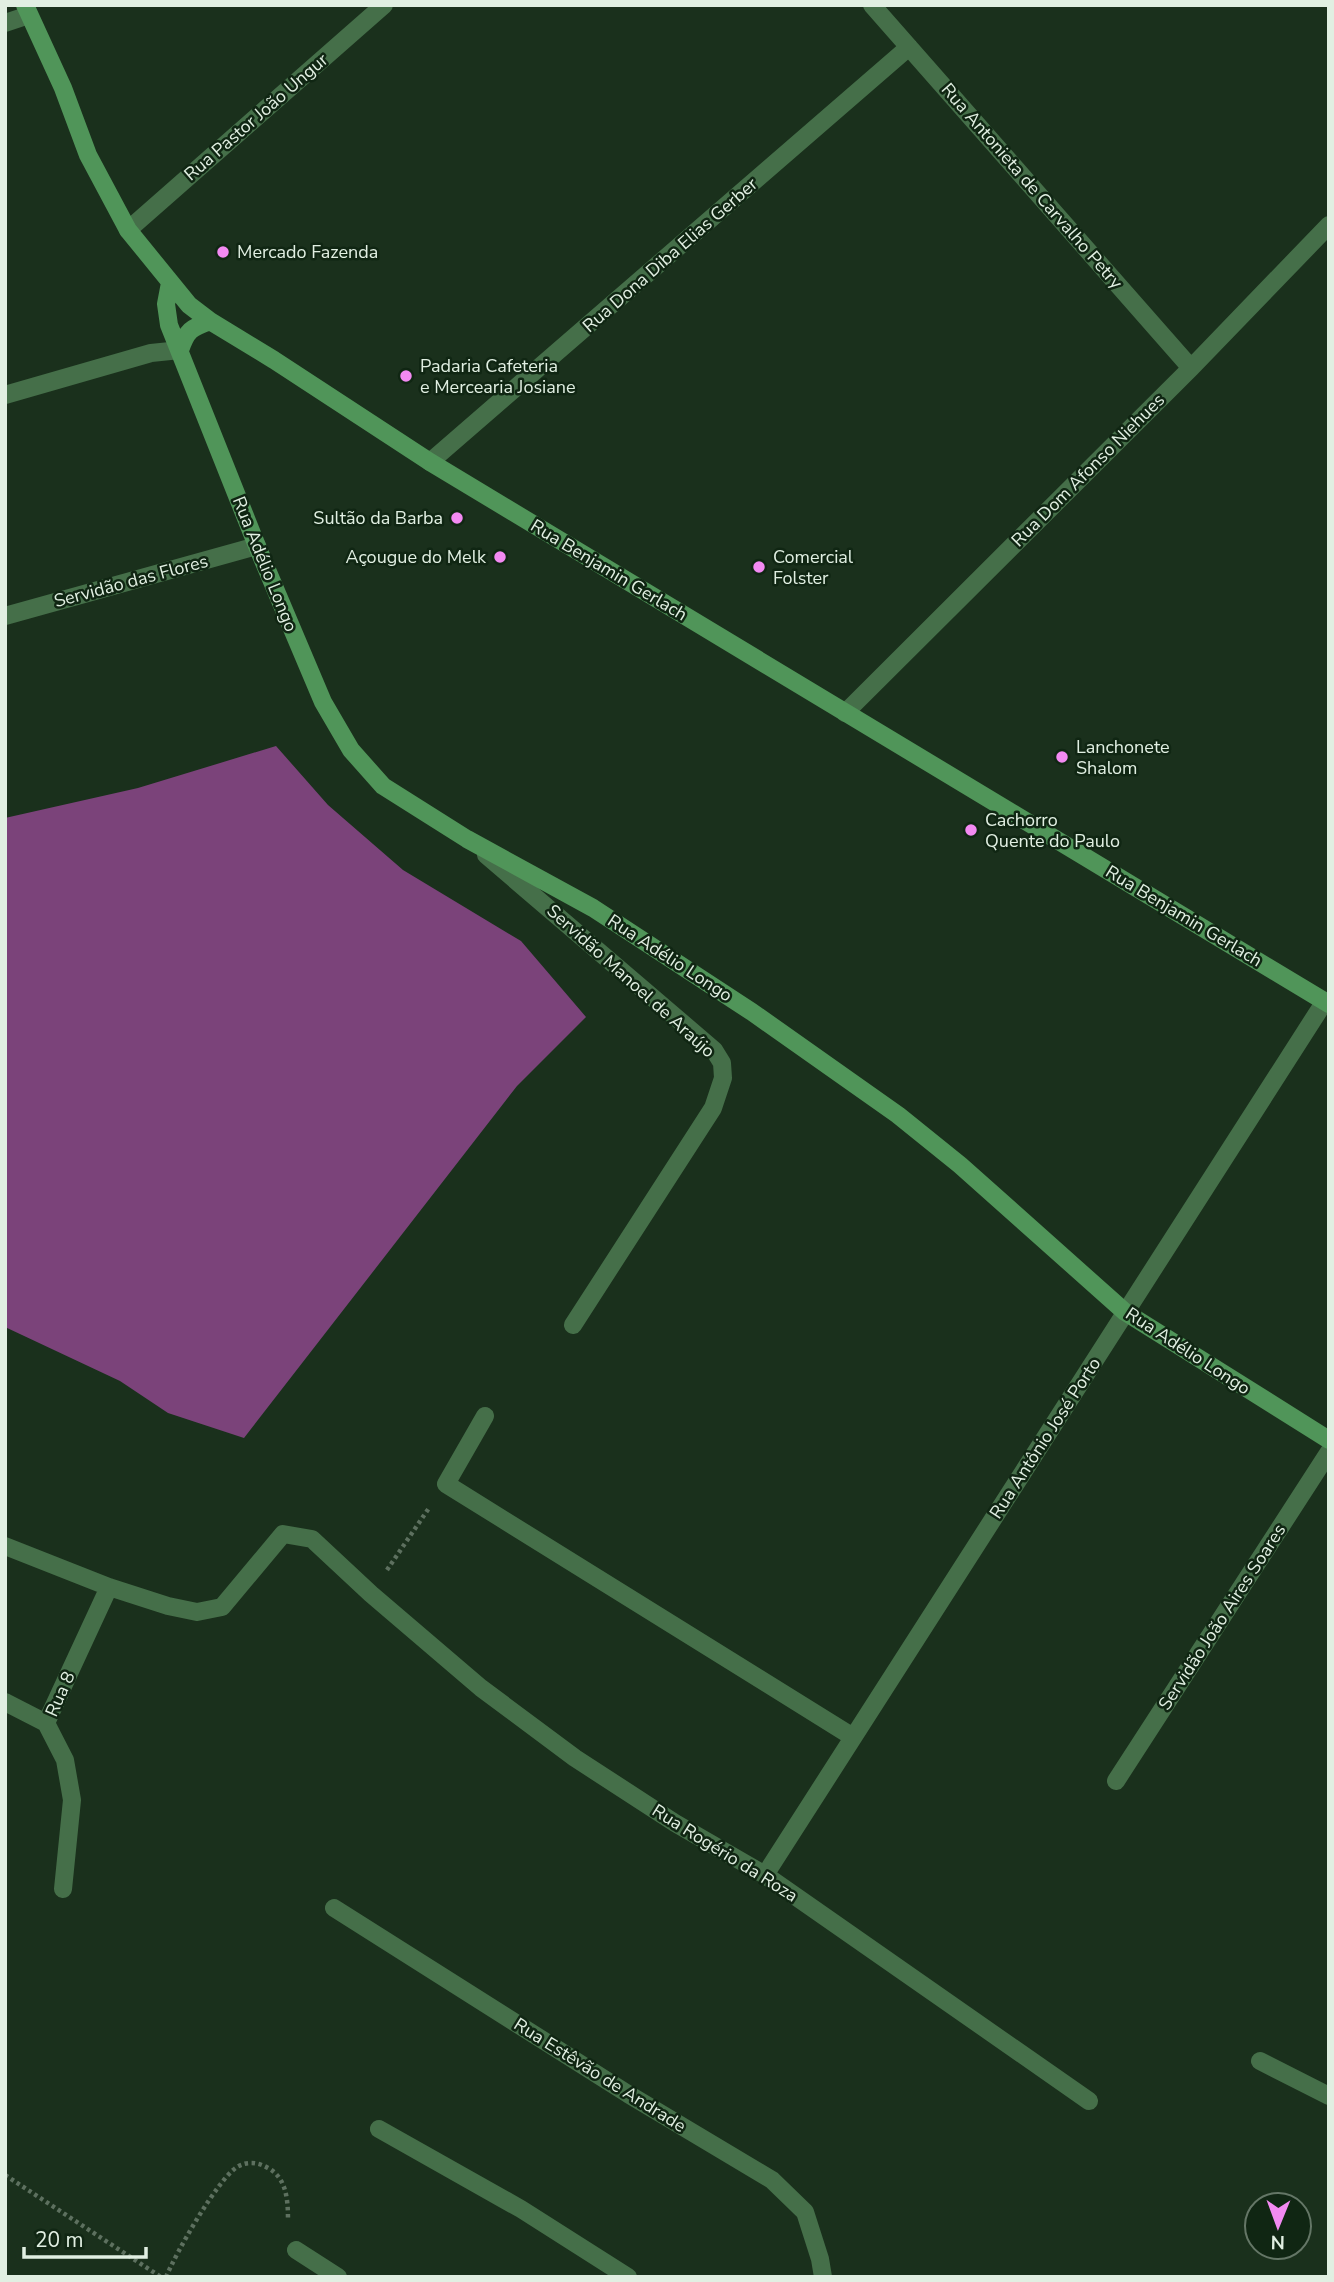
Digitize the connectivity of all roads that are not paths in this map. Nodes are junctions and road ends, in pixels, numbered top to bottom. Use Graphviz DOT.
graph roads {
  1 [pos="384,5"];
  2 [pos="872,5"];
  3 [pos="27,10"];
  4 [pos="5,23"];
  5 [pos="909,47"];
  6 [pos="1329,225"];
  7 [pos="128,230"];
  8 [pos="170,283"];
  9 [pos="210,321"];
  10 [pos="180,350"];
  11 [pos="1191,368"];
  12 [pos="5,395"];
  13 [pos="430,462"];
  14 [pos="257,546"];
  15 [pos="5,616"];
  16 [pos="845,713"];
  17 [pos="467,839"];
  18 [pos="1327,1002"];
  19 [pos="1125,1312"];
  20 [pos="573,1325"];
  21 [pos="485,1416"];
  22 [pos="1329,1440"];
  23 [pos="1329,1452"];
  24 [pos="5,1546"];
  25 [pos="109,1587"];
  26 [pos="5,1702"];
  27 [pos="46,1723"];
  28 [pos="853,1737"];
  29 [pos="1116,1782"];
  30 [pos="765,1875"];
  31 [pos="64,1889"];
  32 [pos="334,1908"];
  33 [pos="1261,2060"];
  34 [pos="1329,2096"];
  35 [pos="1089,2101"];
  36 [pos="379,2129"];
  37 [pos="296,2250"];
  38 [pos="338,2277"];
  39 [pos="628,2277"];
  40 [pos="822,2277"];
  1 -- 7 [label="street, Rua Pastor João Ungur"];
  2 -- 5 [label="street, Rua Antonieta de Carvalho Petry"];
  3 -- 4 [label="street"];
  3 -- 7 [label="street, Rua Benjamin Gerlach"];
  5 -- 11 [label="street, Rua Antonieta de Carvalho Petry"];
  5 -- 13 [label="street, Rua Dona Diba Elias Gerber"];
  6 -- 11 [label="street, Rua Dom Afonso Niehues"];
  7 -- 8 [label="street, Rua Benjamin Gerlach"];
  8 -- 9 [label="street, Rua Benjamin Gerlach"];
  8 -- 10 [label="street, Rua Adélio Longo"];
  9 -- 10 [label="street"];
  9 -- 13 [label="street, Rua Benjamin Gerlach"];
  10 -- 12 [label="street"];
  10 -- 14 [label="street, Rua Adélio Longo"];
  11 -- 16 [label="street, Rua Dom Afonso Niehues"];
  13 -- 16 [label="street, Rua Benjamin Gerlach"];
  14 -- 15 [label="street, Servidão das Flores"];
  14 -- 17 [label="street, Rua Adélio Longo"];
  16 -- 18 [label="street, Rua Benjamin Gerlach"];
  17 -- 19 [label="street, Rua Adélio Longo"];
  17 -- 20 [label="street, Servidão Manoel de Araújo"];
  18 -- 19 [label="street, Rua Antônio José Porto"];
  19 -- 22 [label="street, Rua Adélio Longo"];
  19 -- 28 [label="street, Rua Antônio José Porto"];
  21 -- 28 [label="street"];
  23 -- 29 [label="street, Servidão João Aires Soares"];
  24 -- 25 [label="street"];
  25 -- 27 [label="street, Rua 8"];
  25 -- 30 [label="street, Rua Rogério da Roza"];
  26 -- 27 [label="street"];
  27 -- 31 [label="street, Rua 8"];
  28 -- 30 [label="street, Rua Antônio José Porto"];
  30 -- 35 [label="street, Rua Rogério da Roza"];
  32 -- 40 [label="street, Rua Estêvão de Andrade"];
  33 -- 34 [label="street"];
  36 -- 39 [label="street"];
  37 -- 38 [label="street"];
}
